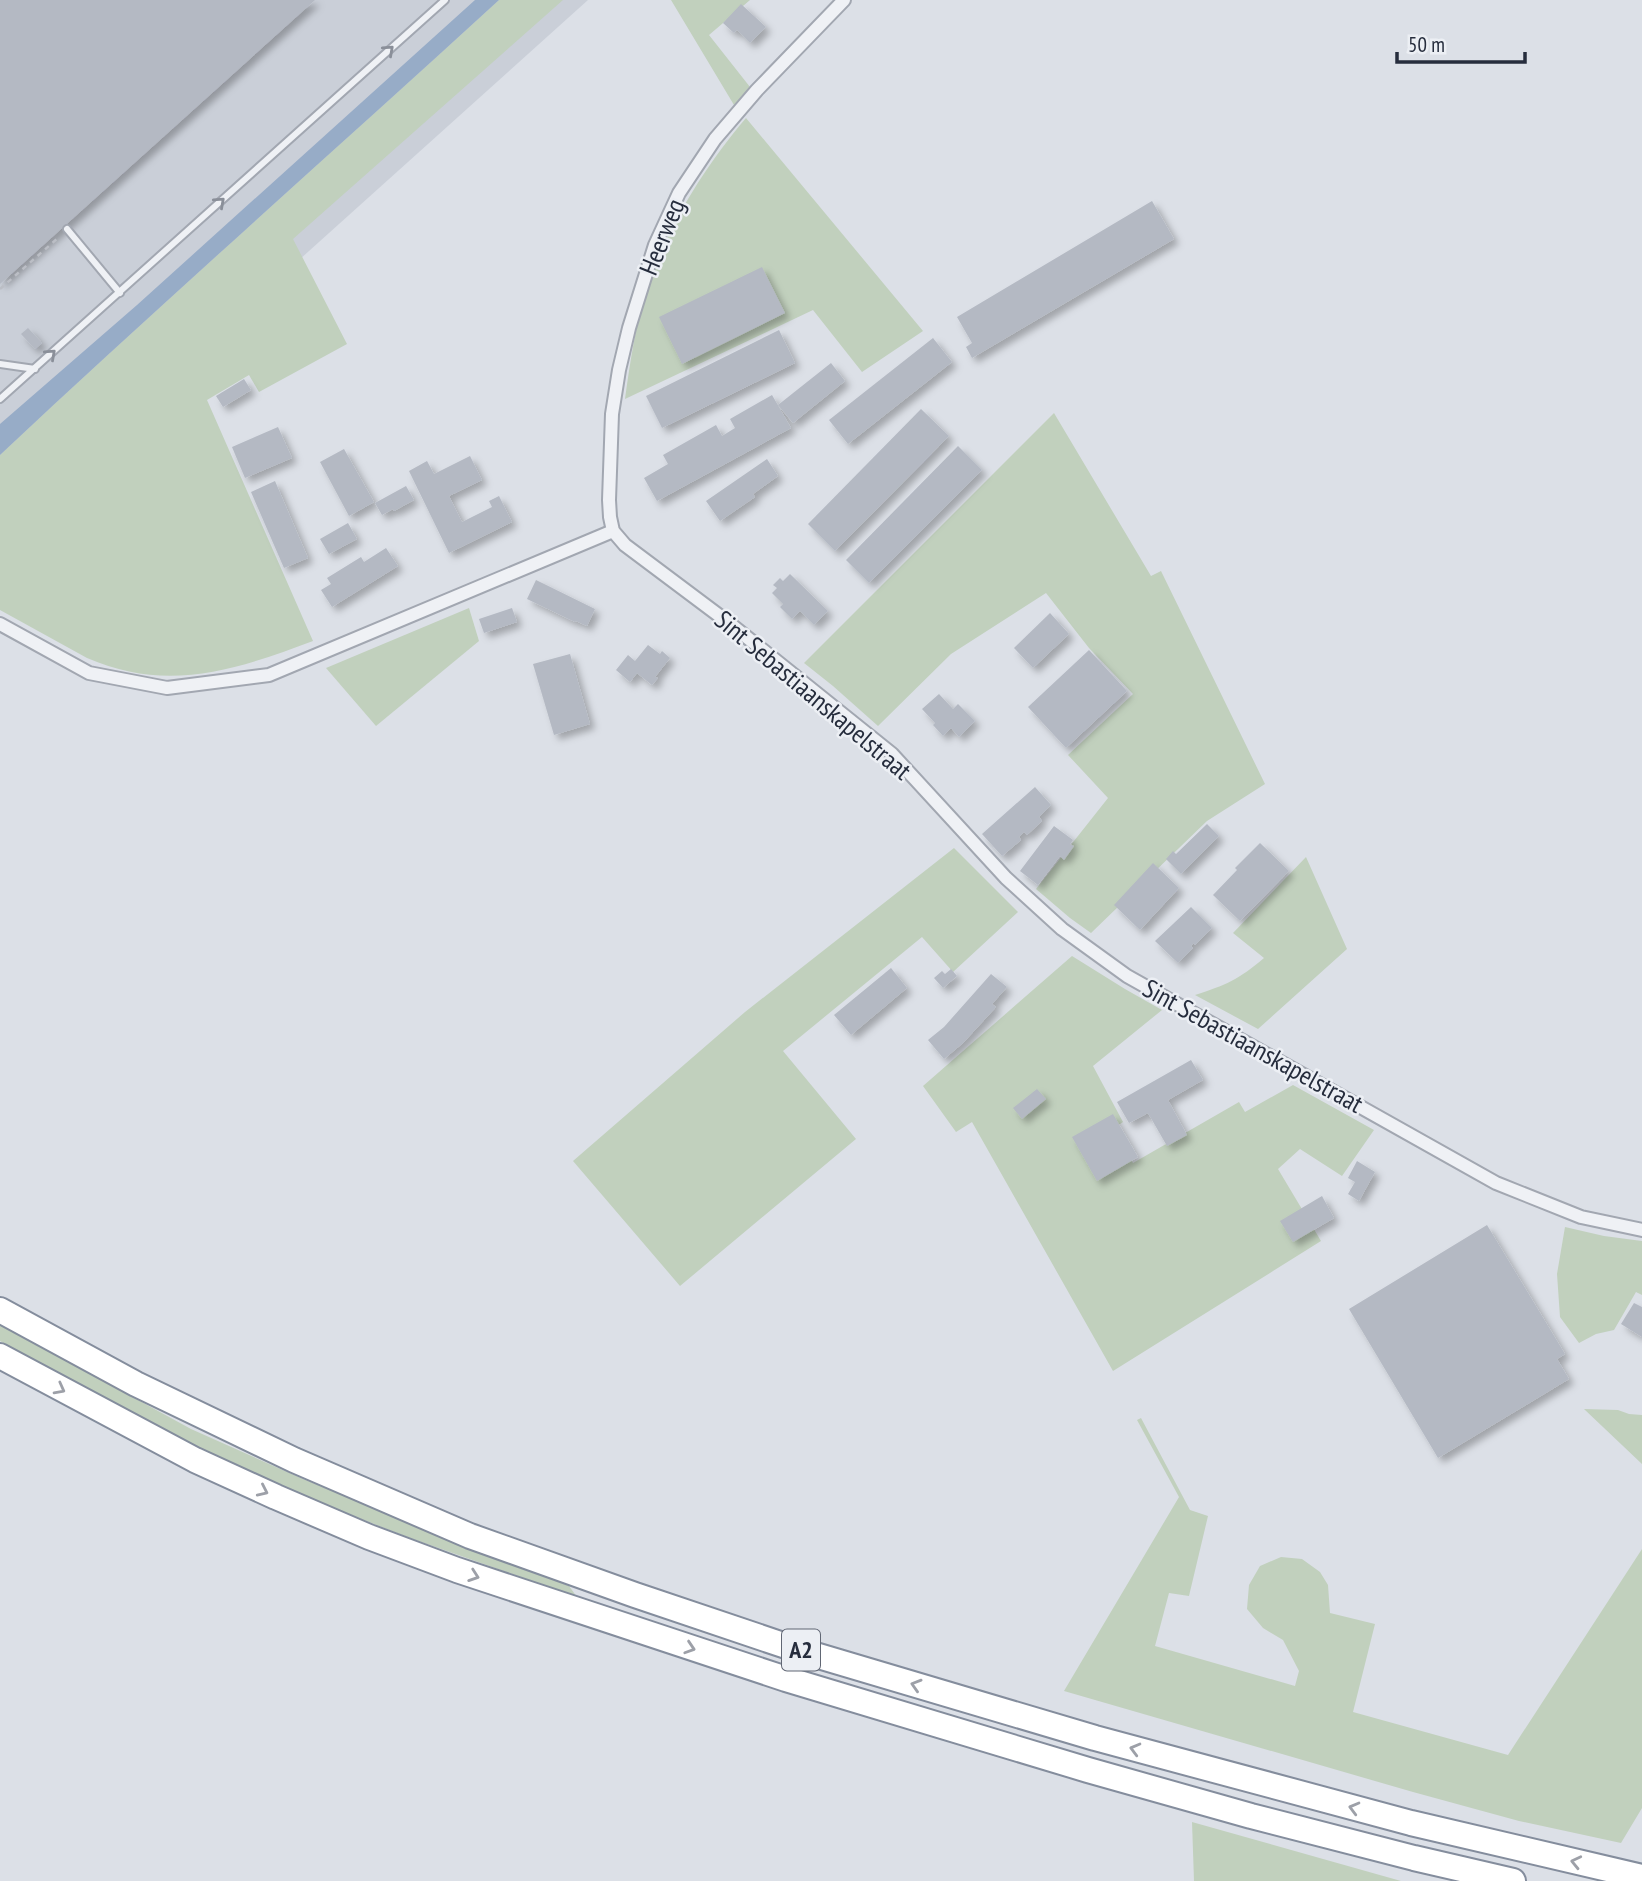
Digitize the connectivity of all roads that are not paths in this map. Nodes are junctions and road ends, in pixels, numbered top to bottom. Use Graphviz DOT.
graph roads {
  1 [pos="445,0"];
  2 [pos="844,0"];
  3 [pos="68,229"];
  4 [pos="120,293"];
  5 [pos="0,364"];
  6 [pos="35,369"];
  7 [pos="0,400"];
  8 [pos="613,531"];
  9 [pos="0,624"];
  10 [pos="1642,1230"];
  11 [pos="0,1310"];
  12 [pos="0,1356"];
  13 [pos="1642,1877"];
  14 [pos="1513,1881"];
  4 -- 1 [label="lane, one-way"];
  2 -- 8 [label="street, Heerweg"];
  3 -- 4 [label="lane"];
  6 -- 4 [label="lane, one-way"];
  5 -- 6 [label="lane"];
  6 -- 7 [label="lane"];
  8 -- 9 [label="street"];
  8 -- 10 [label="street, Sint Sebastiaanskapelstraat"];
  13 -- 11 [label="highway, A2, one-way"];
  12 -- 14 [label="highway, A2, one-way"];
}
